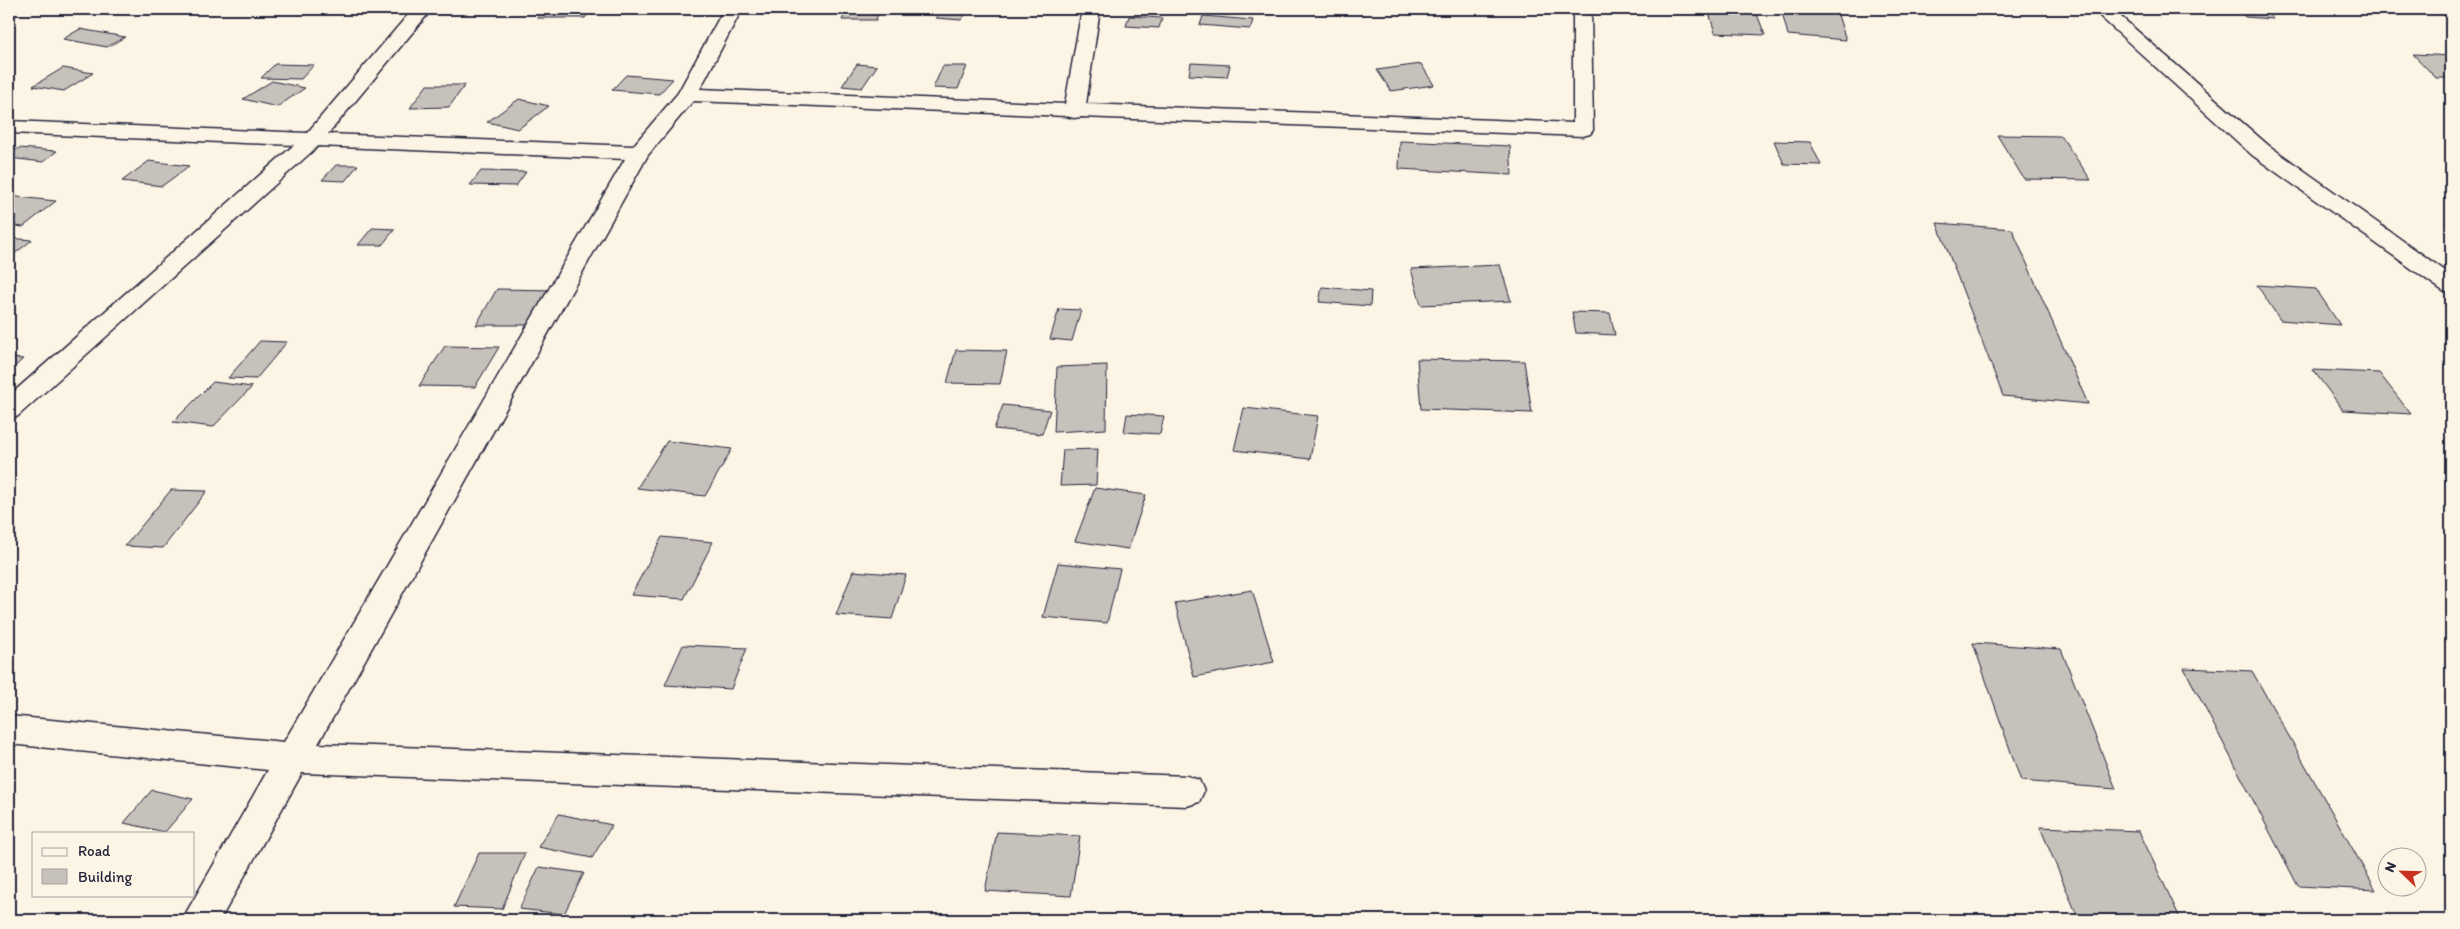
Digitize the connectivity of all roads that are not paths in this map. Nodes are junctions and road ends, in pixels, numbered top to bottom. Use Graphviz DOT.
graph roads {
  1 [pos="423,9"];
  2 [pos="732,9"];
  3 [pos="1091,9"];
  4 [pos="1582,9"];
  5 [pos="2101,9"];
  6 [pos="687,95"];
  7 [pos="1074,112"];
  8 [pos="9,127"];
  9 [pos="312,140"];
  10 [pos="639,153"];
  11 [pos="2451,286"];
  12 [pos="9,410"];
  13 [pos="9,730"];
  14 [pos="295,758"];
  15 [pos="1186,791"];
  16 [pos="200,920"];
  1 -- 9 [label="street"];
  2 -- 6 [label="street"];
  3 -- 7 [label="street"];
  4 -- 7 [label="street"];
  5 -- 11 [label="street"];
  6 -- 7 [label="street"];
  6 -- 10 [label="street"];
  8 -- 9 [label="street"];
  9 -- 10 [label="street"];
  9 -- 12 [label="street"];
  10 -- 14 [label="street"];
  13 -- 14 [label="street"];
  14 -- 15 [label="street"];
  14 -- 16 [label="street"];
}
